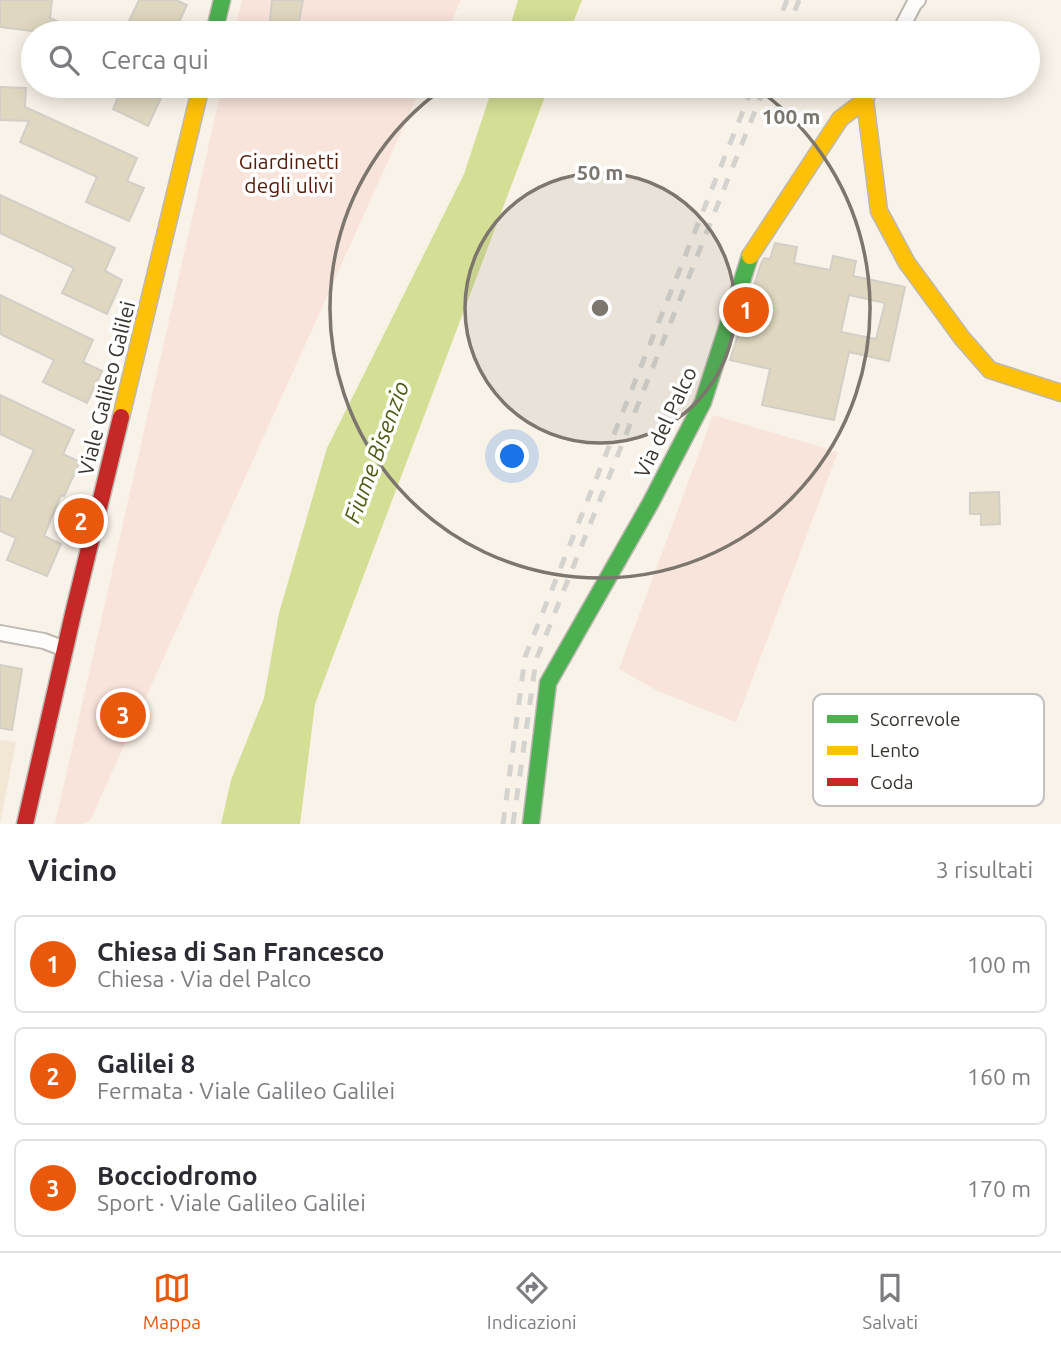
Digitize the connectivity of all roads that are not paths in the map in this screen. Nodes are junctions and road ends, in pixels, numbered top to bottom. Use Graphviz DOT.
graph roads {
  1 [pos="222,0"];
  2 [pos="918,0"];
  3 [pos="217,21"];
  4 [pos="905,21"];
  5 [pos="198,98"];
  6 [pos="863,98"];
  7 [pos="868,98"];
  8 [pos="1061,393"];
  9 [pos="0,633"];
  10 [pos="65,649"];
  11 [pos="24,824"];
  12 [pos="531,824"];
  1 -- 3 [label="street"];
  2 -- 4 [label="street"];
  5 -- 10 [label="street, Viale Galileo Galilei"];
  6 -- 12 [label="street, Via del Palco"];
  7 -- 8 [label="street, Via del Palco"];
  9 -- 10 [label="street"];
  10 -- 11 [label="street, Viale Galileo Galilei"];
}
